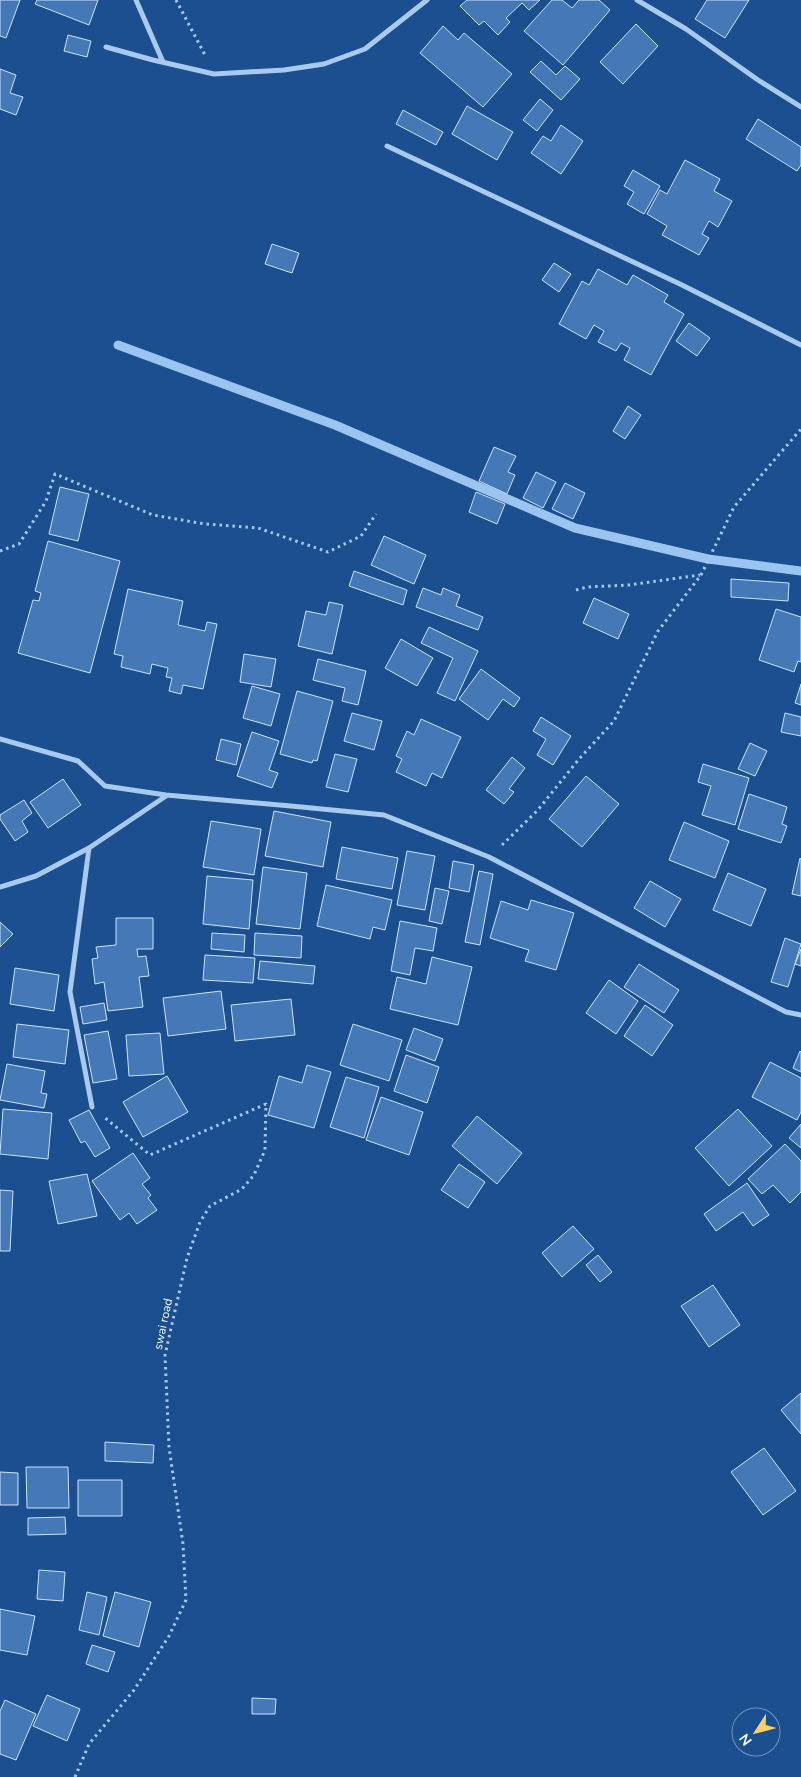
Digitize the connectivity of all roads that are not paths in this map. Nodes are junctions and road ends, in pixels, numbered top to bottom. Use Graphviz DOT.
graph roads {
  1 [pos="136,0"];
  2 [pos="427,0"];
  3 [pos="637,0"];
  4 [pos="106,47"];
  5 [pos="163,62"];
  6 [pos="801,107"];
  7 [pos="388,146"];
  8 [pos="801,346"];
  9 [pos="0,739"];
  10 [pos="166,795"];
  11 [pos="89,848"];
  12 [pos="0,887"];
  13 [pos="801,1015"];
  14 [pos="92,1107"];
  1 -- 5 [label="street"];
  2 -- 5 [label="street"];
  3 -- 6 [label="street"];
  4 -- 5 [label="street"];
  7 -- 8 [label="street"];
  9 -- 10 [label="street"];
  10 -- 11 [label="street"];
  10 -- 13 [label="street"];
  11 -- 12 [label="street"];
  11 -- 14 [label="street"];
}
